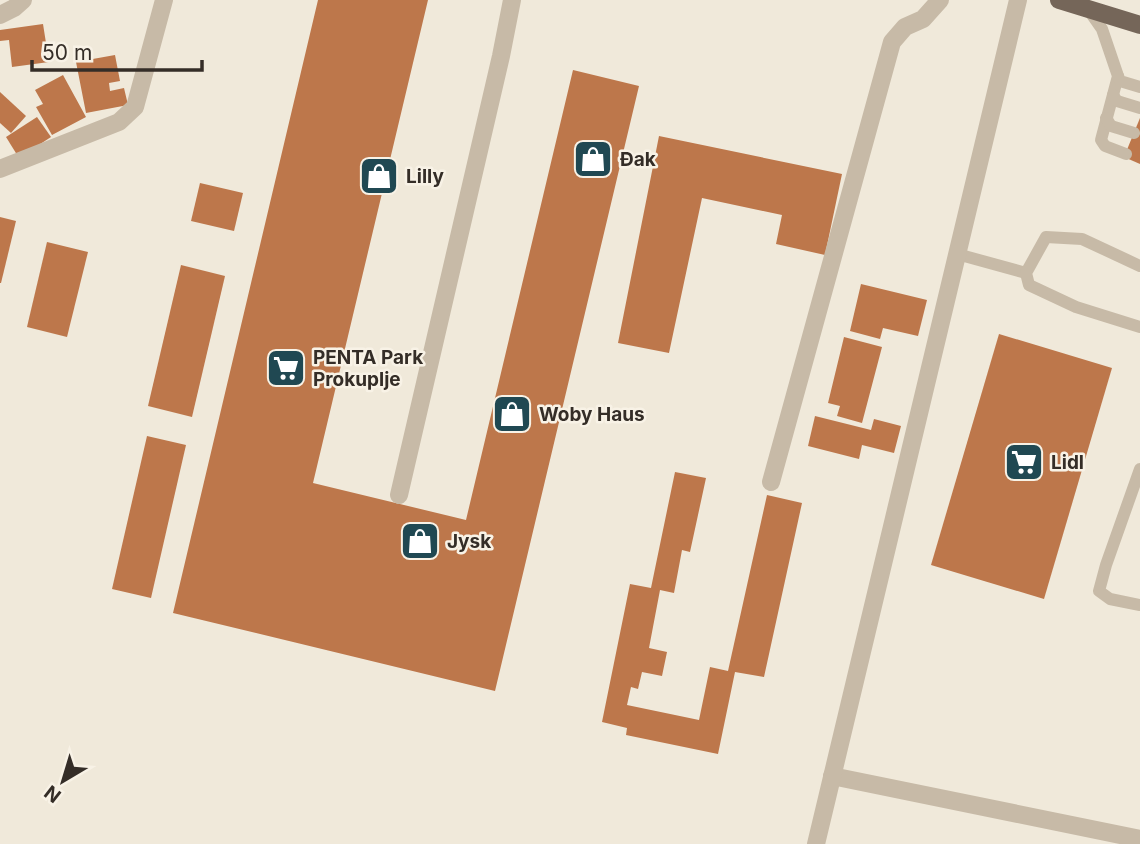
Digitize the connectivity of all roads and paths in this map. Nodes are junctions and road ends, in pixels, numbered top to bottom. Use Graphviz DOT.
graph roads {
  1 [pos="23,0"];
  2 [pos="164,0"];
  3 [pos="512,0"];
  4 [pos="940,0"];
  5 [pos="1018,0"];
  6 [pos="1059,0"];
  7 [pos="1088,9"];
  8 [pos="0,15"];
  9 [pos="1140,24"];
  10 [pos="1118,76"];
  11 [pos="1140,87"];
  12 [pos="1113,94"];
  13 [pos="1140,108"];
  14 [pos="1107,118"];
  15 [pos="1134,132"];
  16 [pos="1125,154"];
  17 [pos="0,169"];
  18 [pos="957,254"];
  19 [pos="1140,266"];
  20 [pos="1026,273"];
  21 [pos="1140,327"];
  22 [pos="1140,469"];
  23 [pos="771,482"];
  24 [pos="399,495"];
  25 [pos="1140,605"];
  26 [pos="832,775"];
  27 [pos="1140,839"];
  28 [pos="816,844"];
  1 -- 8 [label="street"];
  2 -- 17 [label="street"];
  3 -- 24 [label="street"];
  4 -- 23 [label="street"];
  5 -- 18 [label="street"];
  6 -- 7 [label="main road"];
  7 -- 9 [label="main road"];
  7 -- 10 [label="lane"];
  10 -- 11 [label="lane"];
  10 -- 12 [label="lane"];
  12 -- 13 [label="lane"];
  12 -- 14 [label="lane"];
  14 -- 15 [label="lane"];
  14 -- 16 [label="lane"];
  18 -- 20 [label="lane"];
  18 -- 26 [label="street"];
  19 -- 20 [label="lane"];
  20 -- 21 [label="lane"];
  22 -- 25 [label="lane"];
  26 -- 27 [label="street"];
  26 -- 28 [label="street"];
}
